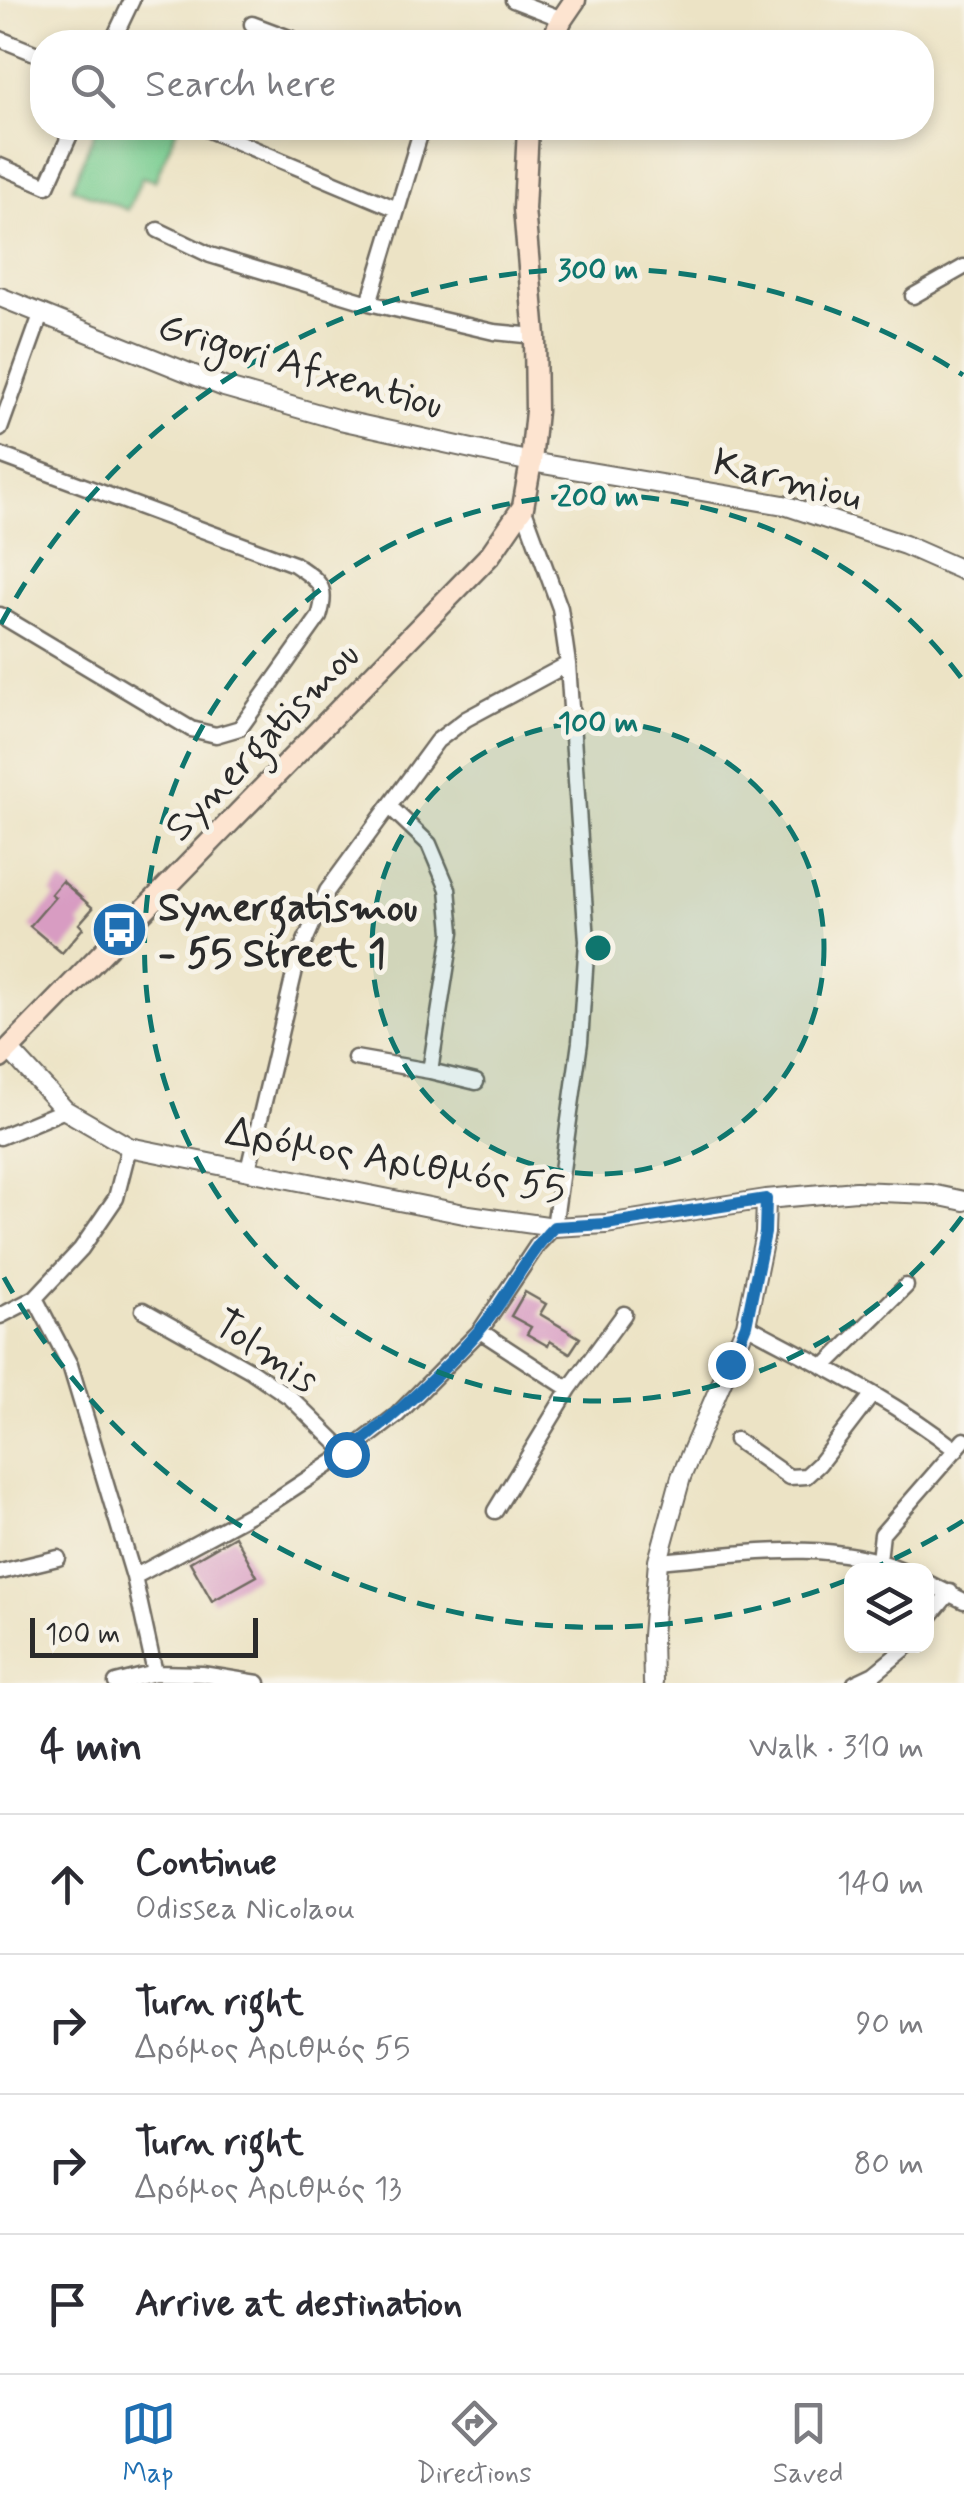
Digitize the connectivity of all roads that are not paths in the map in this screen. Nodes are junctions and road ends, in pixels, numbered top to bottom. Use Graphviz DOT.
graph roads {
  1 [pos="132,0"];
  2 [pos="513,0"];
  3 [pos="575,0"];
  4 [pos="562,18"];
  5 [pos="252,24"];
  6 [pos="118,30"];
  7 [pos="268,30"];
  8 [pos="557,30"];
  9 [pos="0,39"];
  10 [pos="30,51"];
  11 [pos="68,140"];
  12 [pos="233,140"];
  13 [pos="418,140"];
  14 [pos="527,140"];
  15 [pos="0,166"];
  16 [pos="397,209"];
  17 [pos="158,230"];
  18 [pos="964,268"];
  19 [pos="913,296"];
  20 [pos="0,297"];
  21 [pos="369,303"];
  22 [pos="42,312"];
  23 [pos="535,336"];
  24 [pos="0,430"];
  25 [pos="0,454"];
  26 [pos="531,462"];
  27 [pos="523,506"];
  28 [pos="964,571"];
  29 [pos="0,615"];
  30 [pos="568,664"];
  31 [pos="389,806"];
  32 [pos="4,1054"];
  33 [pos="355,1058"];
  34 [pos="430,1071"];
  35 [pos="476,1082"];
  36 [pos="64,1110"];
  37 [pos="0,1137"];
  38 [pos="128,1147"];
  39 [pos="248,1170"];
  40 [pos="766,1199"];
  41 [pos="964,1201"];
  42 [pos="554,1227"];
  43 [pos="906,1286"];
  44 [pos="35,1298"];
  45 [pos="143,1310"];
  46 [pos="624,1314"];
  47 [pos="0,1316"];
  48 [pos="746,1325"];
  49 [pos="480,1331"];
  50 [pos="824,1367"];
  51 [pos="569,1388"];
  52 [pos="872,1395"];
  53 [pos="736,1440"];
  54 [pos="960,1445"];
  55 [pos="346,1454"];
  56 [pos="495,1511"];
  57 [pos="58,1558"];
  58 [pos="879,1560"];
  59 [pos="658,1561"];
  60 [pos="886,1563"];
  61 [pos="0,1572"];
  62 [pos="134,1577"];
  63 [pos="934,1585"];
  64 [pos="950,1592"];
  65 [pos="964,1601"];
  66 [pos="934,1612"];
  67 [pos="900,1653"];
  68 [pos="155,1673"];
  69 [pos="116,1683"];
  70 [pos="258,1683"];
  71 [pos="653,1683"];
  72 [pos="855,1683"];
  1 -- 6 [label="street"];
  2 -- 4 [label="street"];
  3 -- 4 [label="main road"];
  4 -- 8 [label="main road"];
  5 -- 7 [label="street"];
  9 -- 10 [label="street"];
  11 -- 15 [label="street"];
  12 -- 16 [label="street"];
  13 -- 16 [label="street"];
  14 -- 23 [label="main road"];
  16 -- 21 [label="street"];
  17 -- 21 [label="street"];
  18 -- 19 [label="street"];
  20 -- 22 [label="street, Grigori Afxentiou"];
  21 -- 23 [label="street"];
  22 -- 24 [label="street"];
  22 -- 26 [label="street, Grigori Afxentiou"];
  23 -- 26 [label="main road"];
  25 -- 29 [label="street"];
  26 -- 27 [label="main road"];
  26 -- 28 [label="street, Karmiou"];
  27 -- 30 [label="street"];
  27 -- 32 [label="main road, Synergatismou"];
  30 -- 31 [label="street"];
  30 -- 42 [label="street"];
  31 -- 34 [label="street"];
  31 -- 39 [label="street"];
  32 -- 36 [label="street, Δρόμος Αριθμός 55"];
  33 -- 34 [label="street"];
  34 -- 35 [label="street"];
  36 -- 37 [label="street"];
  36 -- 38 [label="street, Δρόμος Αριθμός 55"];
  38 -- 39 [label="street, Δρόμος Αριθμός 55"];
  38 -- 44 [label="street"];
  39 -- 42 [label="street, Δρόμος Αριθμός 55"];
  40 -- 41 [label="street, Δρόμος Αριθμός 55"];
  40 -- 42 [label="street, Δρόμος Αριθμός 55"];
  40 -- 48 [label="street"];
  42 -- 49 [label="street"];
  43 -- 50 [label="street"];
  44 -- 47 [label="street"];
  44 -- 62 [label="street"];
  45 -- 55 [label="street, Tolmis"];
  46 -- 51 [label="street"];
  48 -- 50 [label="street"];
  48 -- 59 [label="street"];
  49 -- 51 [label="street"];
  49 -- 55 [label="street"];
  50 -- 52 [label="street"];
  51 -- 56 [label="street"];
  52 -- 53 [label="street"];
  52 -- 54 [label="street"];
  54 -- 58 [label="street"];
  55 -- 62 [label="street"];
  57 -- 61 [label="street"];
  58 -- 59 [label="street"];
  58 -- 60 [label="street"];
  59 -- 71 [label="street"];
  62 -- 68 [label="street"];
  63 -- 64 [label="street"];
  64 -- 65 [label="street"];
  64 -- 66 [label="street"];
  67 -- 72 [label="street"];
  68 -- 69 [label="street"];
  68 -- 70 [label="street"];
}
